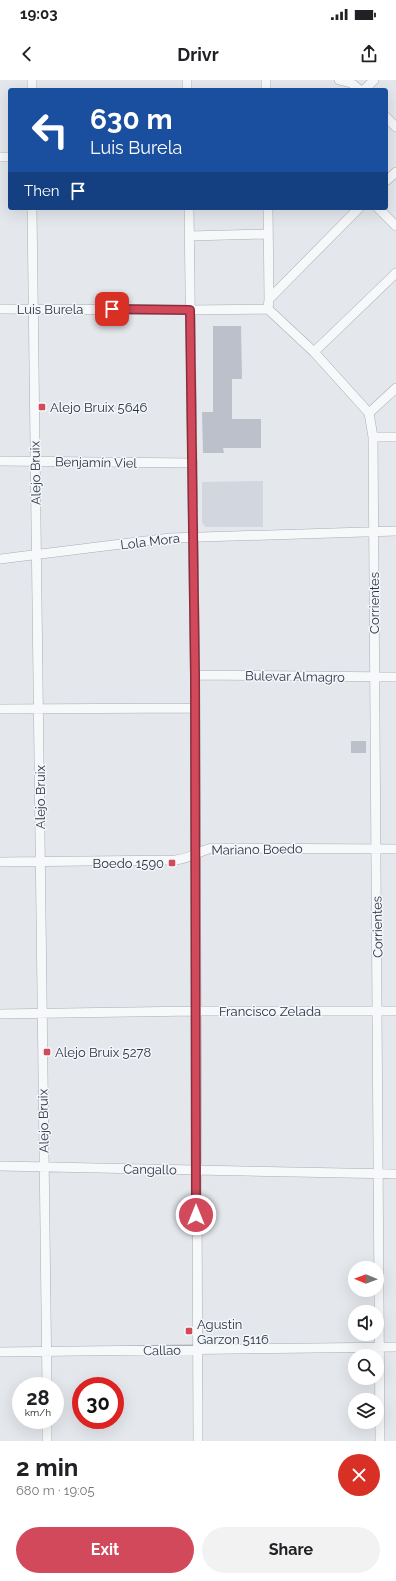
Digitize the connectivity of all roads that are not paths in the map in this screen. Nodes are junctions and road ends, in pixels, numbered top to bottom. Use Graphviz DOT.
graph roads {
  1 [pos="339,80"];
  2 [pos="374,80"];
  3 [pos="357,88"];
  4 [pos="366,88"];
  5 [pos="388,119"];
  6 [pos="396,127"];
  7 [pos="396,172"];
  8 [pos="388,180"];
  9 [pos="32,210"];
  10 [pos="189,210"];
  11 [pos="268,210"];
  12 [pos="358,210"];
  13 [pos="380,210"];
  14 [pos="396,226"];
  15 [pos="268,234"];
  16 [pos="189,236"];
  17 [pos="396,273"];
  18 [pos="268,299"];
  19 [pos="0,309"];
  20 [pos="34,309"];
  21 [pos="268,309"];
  22 [pos="190,310"];
  23 [pos="314,352"];
  24 [pos="396,388"];
  25 [pos="369,413"];
  26 [pos="373,437"];
  27 [pos="396,437"];
  28 [pos="0,461"];
  29 [pos="35,461"];
  30 [pos="192,464"];
  31 [pos="374,531"];
  32 [pos="396,531"];
  33 [pos="194,536"];
  34 [pos="37,555"];
  35 [pos="0,559"];
  36 [pos="195,675"];
  37 [pos="374,677"];
  38 [pos="396,677"];
  39 [pos="195,708"];
  40 [pos="0,709"];
  41 [pos="39,709"];
  42 [pos="376,849"];
  43 [pos="396,849"];
  44 [pos="195,855"];
  45 [pos="40,861"];
  46 [pos="0,862"];
  47 [pos="196,1011"];
  48 [pos="378,1011"];
  49 [pos="396,1011"];
  50 [pos="42,1013"];
  51 [pos="0,1014"];
  52 [pos="0,1166"];
  53 [pos="43,1167"];
  54 [pos="196,1170"];
  55 [pos="379,1174"];
  56 [pos="396,1174"];
  57 [pos="396,1347"];
  58 [pos="380,1348"];
  59 [pos="197,1350"];
  60 [pos="0,1352"];
  61 [pos="46,1352"];
  62 [pos="47,1377"];
  63 [pos="47,1429"];
  64 [pos="47,1441"];
  65 [pos="198,1441"];
  66 [pos="380,1441"];
  1 -- 3 [label="street"];
  2 -- 4 [label="street"];
  5 -- 6 [label="street"];
  7 -- 8 [label="street"];
  9 -- 20 [label="street, Alejo Bruix"];
  10 -- 16 [label="street"];
  11 -- 15 [label="street"];
  12 -- 18 [label="street"];
  13 -- 14 [label="street"];
  15 -- 16 [label="street"];
  15 -- 18 [label="street"];
  16 -- 22 [label="street"];
  17 -- 23 [label="street"];
  18 -- 21 [label="street"];
  19 -- 20 [label="street, Luis Burela"];
  20 -- 22 [label="street, Luis Burela"];
  20 -- 29 [label="street, Alejo Bruix"];
  21 -- 22 [label="street, Luis Burela"];
  21 -- 23 [label="street"];
  22 -- 30 [label="street"];
  23 -- 25 [label="street"];
  24 -- 25 [label="street"];
  25 -- 26 [label="street, Corrientes"];
  26 -- 27 [label="street"];
  26 -- 31 [label="street, Corrientes"];
  28 -- 29 [label="street, Benjamín Viel"];
  29 -- 30 [label="street, Benjamín Viel"];
  29 -- 34 [label="street, Alejo Bruix"];
  30 -- 33 [label="street"];
  31 -- 32 [label="street, Lola Mora"];
  31 -- 33 [label="street, Lola Mora"];
  31 -- 37 [label="street, Corrientes"];
  33 -- 34 [label="street, Lola Mora"];
  33 -- 36 [label="street"];
  34 -- 35 [label="street, Lola Mora"];
  34 -- 41 [label="street, Alejo Bruix"];
  36 -- 37 [label="street, Bulevar Almagro"];
  36 -- 39 [label="street"];
  37 -- 38 [label="street, Bulevar Almagro"];
  37 -- 42 [label="street, Corrientes"];
  39 -- 41 [label="street"];
  39 -- 44 [label="street"];
  40 -- 41 [label="street"];
  41 -- 45 [label="street, Alejo Bruix"];
  42 -- 43 [label="street, Mariano Boedo"];
  42 -- 44 [label="street, Mariano Boedo"];
  42 -- 48 [label="street, Corrientes"];
  44 -- 45 [label="street, Mariano Boedo"];
  44 -- 47 [label="street"];
  45 -- 46 [label="street, Mariano Boedo"];
  45 -- 50 [label="street, Alejo Bruix"];
  47 -- 48 [label="street, Francisco Zelada"];
  47 -- 50 [label="street, Francisco Zelada"];
  47 -- 54 [label="street"];
  48 -- 49 [label="street, Francisco Zelada"];
  48 -- 55 [label="street, Corrientes"];
  50 -- 51 [label="street, Francisco Zelada"];
  50 -- 53 [label="street, Alejo Bruix"];
  52 -- 53 [label="street, Cangallo"];
  53 -- 54 [label="street, Cangallo"];
  53 -- 61 [label="street, Alejo Bruix"];
  54 -- 55 [label="street, Cangallo"];
  54 -- 59 [label="street"];
  55 -- 56 [label="street, Cangallo"];
  55 -- 58 [label="street, Corrientes"];
  57 -- 58 [label="street, Callao"];
  58 -- 59 [label="street, Callao"];
  58 -- 66 [label="street, Corrientes"];
  59 -- 61 [label="street, Callao"];
  59 -- 65 [label="street"];
  60 -- 61 [label="street, Callao"];
  61 -- 62 [label="street, Alejo Bruix"];
  63 -- 64 [label="street"];
}
